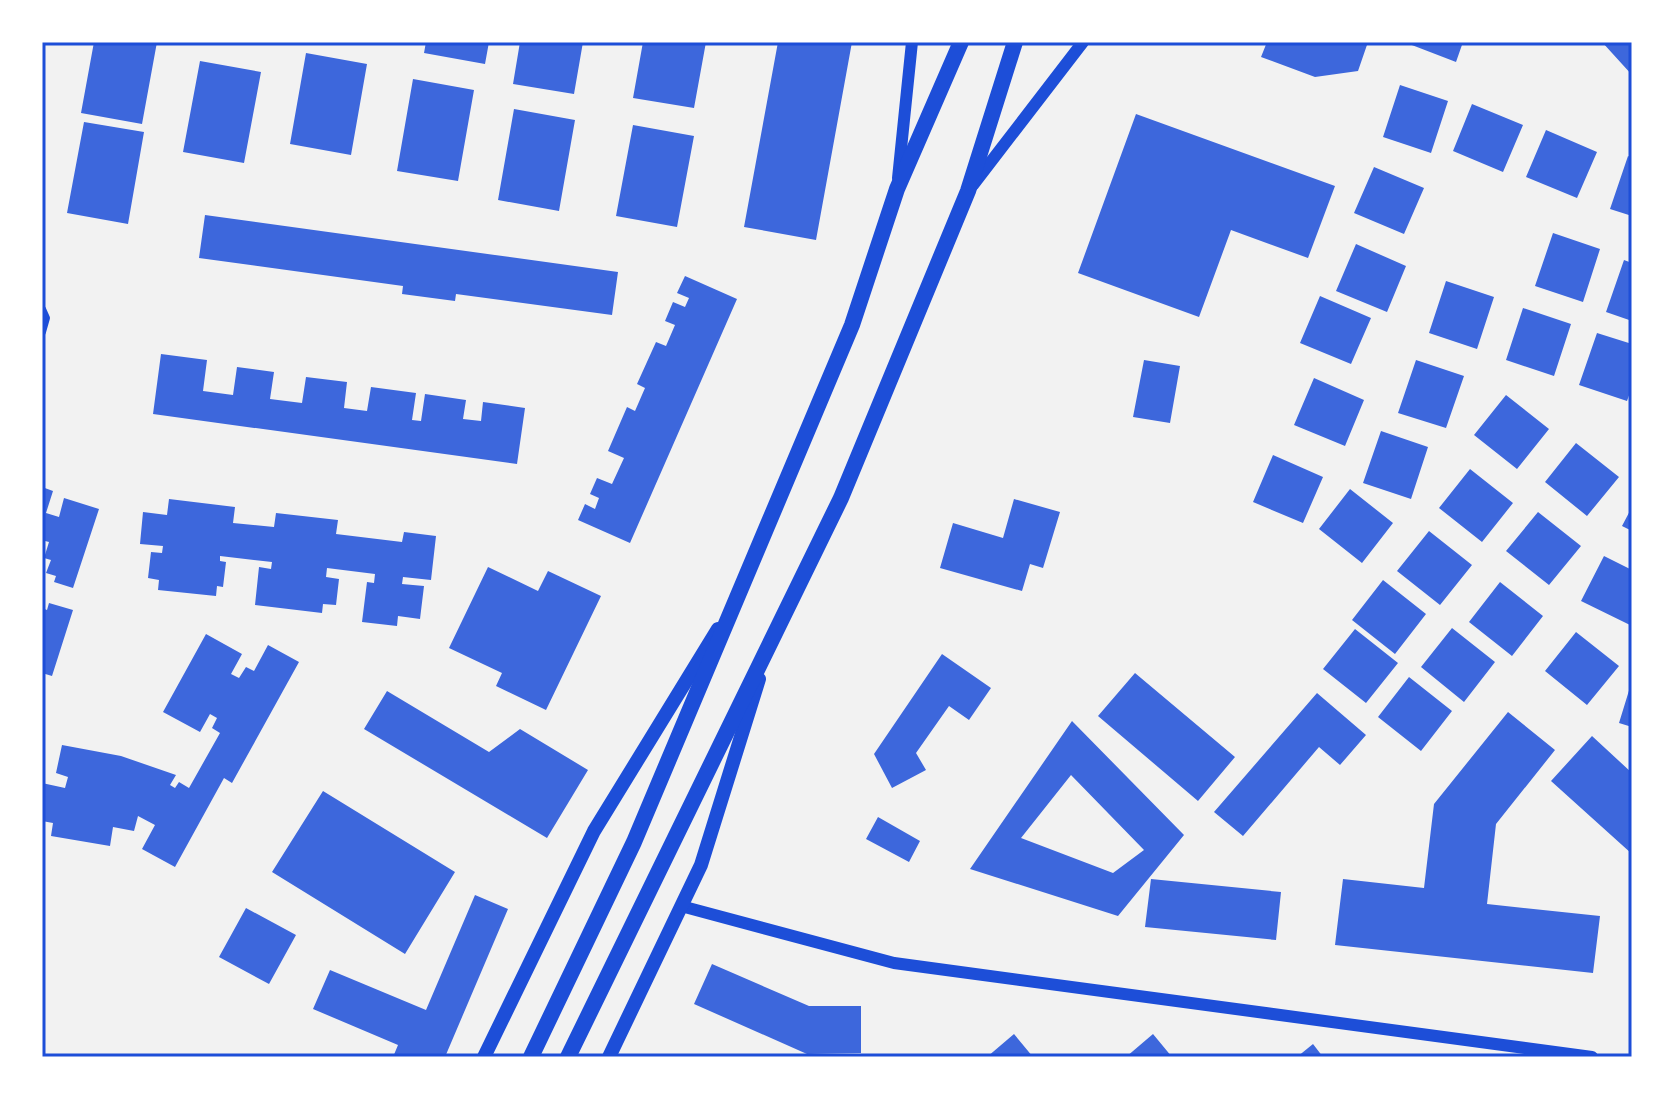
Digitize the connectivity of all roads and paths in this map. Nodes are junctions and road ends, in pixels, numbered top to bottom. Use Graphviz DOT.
graph roads {
  1 [pos="912,42"];
  2 [pos="961,42"];
  3 [pos="1015,42"];
  4 [pos="1083,42"];
  5 [pos="897,189"];
  6 [pos="968,191"];
  7 [pos="42,309"];
  8 [pos="42,332"];
  9 [pos="737,598"];
  10 [pos="769,645"];
  11 [pos="681,906"];
  12 [pos="484,1057"];
  13 [pos="531,1057"];
  14 [pos="568,1057"];
  15 [pos="609,1057"];
  16 [pos="1592,1057"];
  1 -- 5 [label="street"];
  2 -- 5 [label="main road"];
  3 -- 6 [label="main road"];
  4 -- 6 [label="street"];
  5 -- 9 [label="main road"];
  6 -- 10 [label="main road"];
  7 -- 8 [label="street"];
  9 -- 12 [label="main road"];
  9 -- 13 [label="main road"];
  10 -- 11 [label="main road"];
  10 -- 14 [label="main road"];
  11 -- 15 [label="main road"];
  11 -- 16 [label="street"];
}
